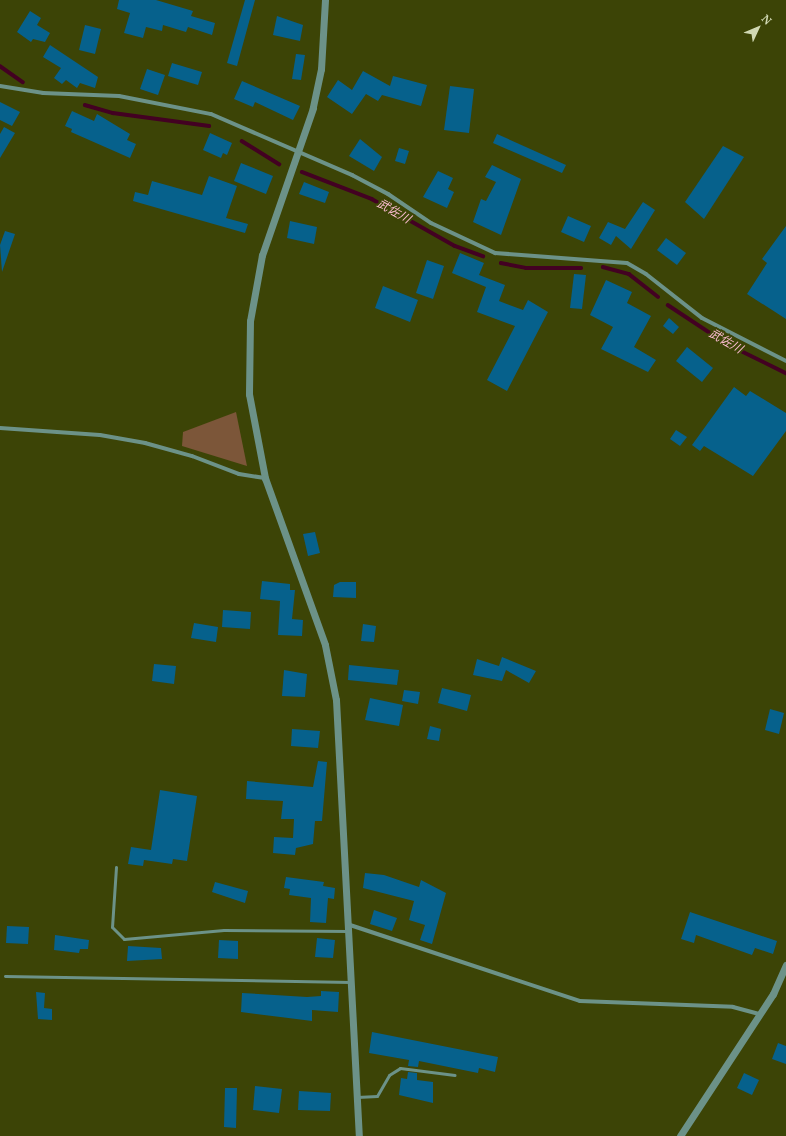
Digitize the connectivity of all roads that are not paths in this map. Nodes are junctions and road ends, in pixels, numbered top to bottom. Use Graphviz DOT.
graph roads {
  1 [pos="325,0"];
  2 [pos="0,86"];
  3 [pos="298,152"];
  4 [pos="786,361"];
  5 [pos="0,428"];
  6 [pos="265,478"];
  7 [pos="116,867"];
  8 [pos="347,927"];
  9 [pos="786,965"];
  10 [pos="5,976"];
  11 [pos="351,982"];
  12 [pos="759,1014"];
  13 [pos="455,1075"];
  14 [pos="357,1097"];
  15 [pos="359,1136"];
  16 [pos="680,1136"];
  1 -- 3 [label="street"];
  2 -- 3 [label="street"];
  3 -- 4 [label="street"];
  3 -- 6 [label="street"];
  5 -- 6 [label="street"];
  6 -- 8 [label="street"];
  7 -- 8 [label="lane"];
  8 -- 11 [label="street"];
  8 -- 12 [label="street"];
  9 -- 12 [label="street"];
  10 -- 11 [label="lane"];
  11 -- 14 [label="street"];
  12 -- 16 [label="street"];
  13 -- 14 [label="lane"];
  14 -- 15 [label="street"];
}
